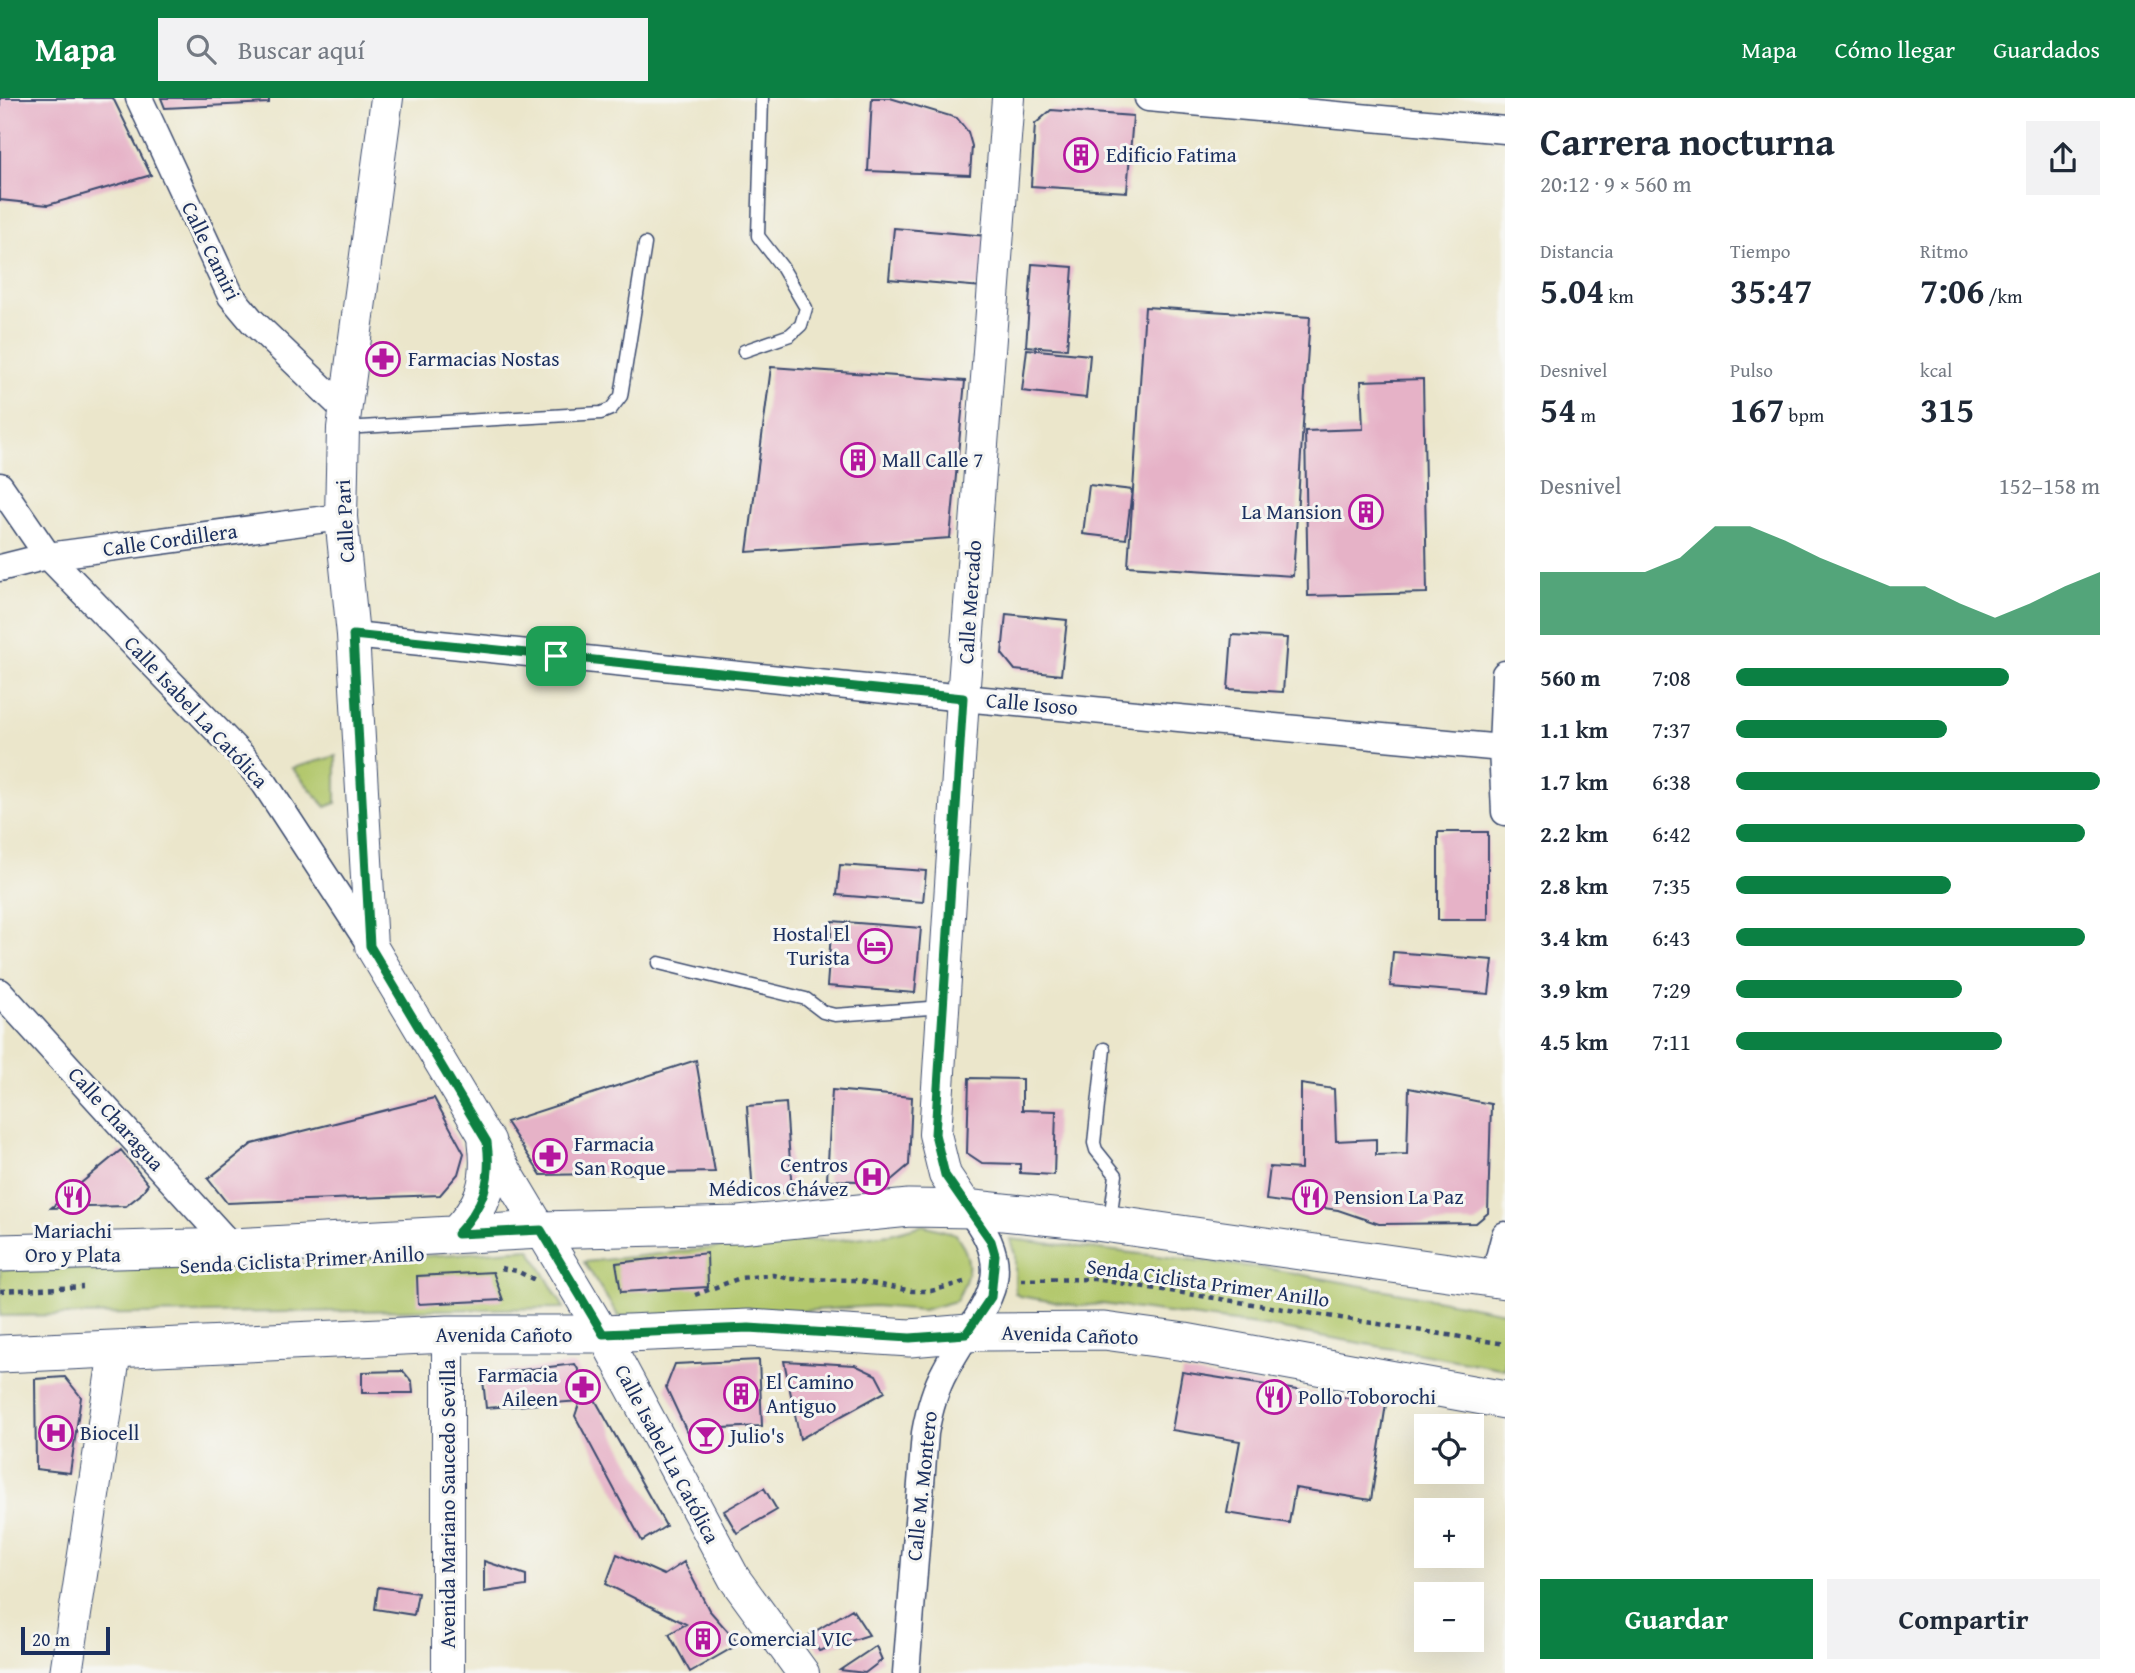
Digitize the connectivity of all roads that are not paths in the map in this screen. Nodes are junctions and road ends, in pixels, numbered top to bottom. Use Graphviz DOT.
graph roads {
  1 [pos="139,98"];
  2 [pos="387,98"];
  3 [pos="762,98"];
  4 [pos="1007,98"];
  5 [pos="1148,98"];
  6 [pos="1505,130"];
  7 [pos="645,244"];
  8 [pos="744,351"];
  9 [pos="345,419"];
  10 [pos="0,486"];
  11 [pos="341,517"];
  12 [pos="48,556"];
  13 [pos="0,568"];
  14 [pos="353,635"];
  15 [pos="1505,674"];
  16 [pos="963,698"];
  17 [pos="1502,748"];
  18 [pos="1505,812"];
  19 [pos="370,946"];
  20 [pos="659,963"];
  21 [pos="0,992"];
  22 [pos="943,1007"];
  23 [pos="1104,1049"];
  24 [pos="487,1142"];
  25 [pos="968,1209"];
  26 [pos="1109,1223"];
  27 [pos="541,1230"];
  28 [pos="457,1234"];
  29 [pos="1505,1235"];
  30 [pos="232,1247"];
  31 [pos="0,1253"];
  32 [pos="1499,1279"];
  33 [pos="448,1334"];
  34 [pos="603,1334"];
  35 [pos="966,1334"];
  36 [pos="115,1351"];
  37 [pos="0,1354"];
  38 [pos="1505,1400"];
  39 [pos="906,1660"];
  40 [pos="66,1673"];
  41 [pos="448,1673"];
  42 [pos="803,1673"];
  43 [pos="895,1673"];
  1 -- 9 [label="street, Calle Camiri"];
  2 -- 9 [label="street, Calle Pari"];
  3 -- 8 [label="lane"];
  4 -- 16 [label="street, Calle Mercado"];
  5 -- 6 [label="street"];
  7 -- 9 [label="lane"];
  9 -- 11 [label="street, Calle Pari"];
  10 -- 12 [label="street, Calle Isabel La Católica"];
  11 -- 12 [label="street, Calle Cordillera"];
  11 -- 14 [label="street, Calle Pari"];
  12 -- 13 [label="street, Calle Cordillera"];
  12 -- 19 [label="street, Calle Isabel La Católica"];
  14 -- 16 [label="street, Calle Isoso"];
  14 -- 19 [label="street, Calle Pari"];
  15 -- 17 [label="street"];
  16 -- 17 [label="street, Calle Isoso"];
  16 -- 22 [label="street, Calle Mercado"];
  17 -- 18 [label="street"];
  19 -- 24 [label="street, Calle Isabel La Católica"];
  20 -- 22 [label="lane"];
  21 -- 30 [label="street, Calle Charagua"];
  22 -- 25 [label="street, Calle Mercado"];
  23 -- 26 [label="lane"];
  24 -- 27 [label="street, Calle Isabel La Católica"];
  24 -- 28 [label="main road"];
  25 -- 26 [label="main road"];
  25 -- 27 [label="main road"];
  25 -- 35 [label="street, Calle Mercado"];
  26 -- 32 [label="main road"];
  27 -- 28 [label="main road"];
  27 -- 34 [label="street, Calle Isabel La Católica"];
  28 -- 30 [label="main road"];
  29 -- 32 [label="street"];
  30 -- 31 [label="main road"];
  33 -- 34 [label="main road, Avenida Cañoto"];
  33 -- 36 [label="main road, Avenida Cañoto"];
  33 -- 41 [label="street, Avenida Mariano Saucedo Sevilla"];
  34 -- 35 [label="main road, Avenida Cañoto"];
  34 -- 42 [label="street, Calle Isabel La Católica"];
  35 -- 38 [label="main road, Avenida Cañoto"];
  35 -- 39 [label="street, Calle M. Montero"];
  36 -- 37 [label="main road, Avenida Cañoto"];
  36 -- 40 [label="street"];
  39 -- 43 [label="street, Calle M. Montero"];
}
